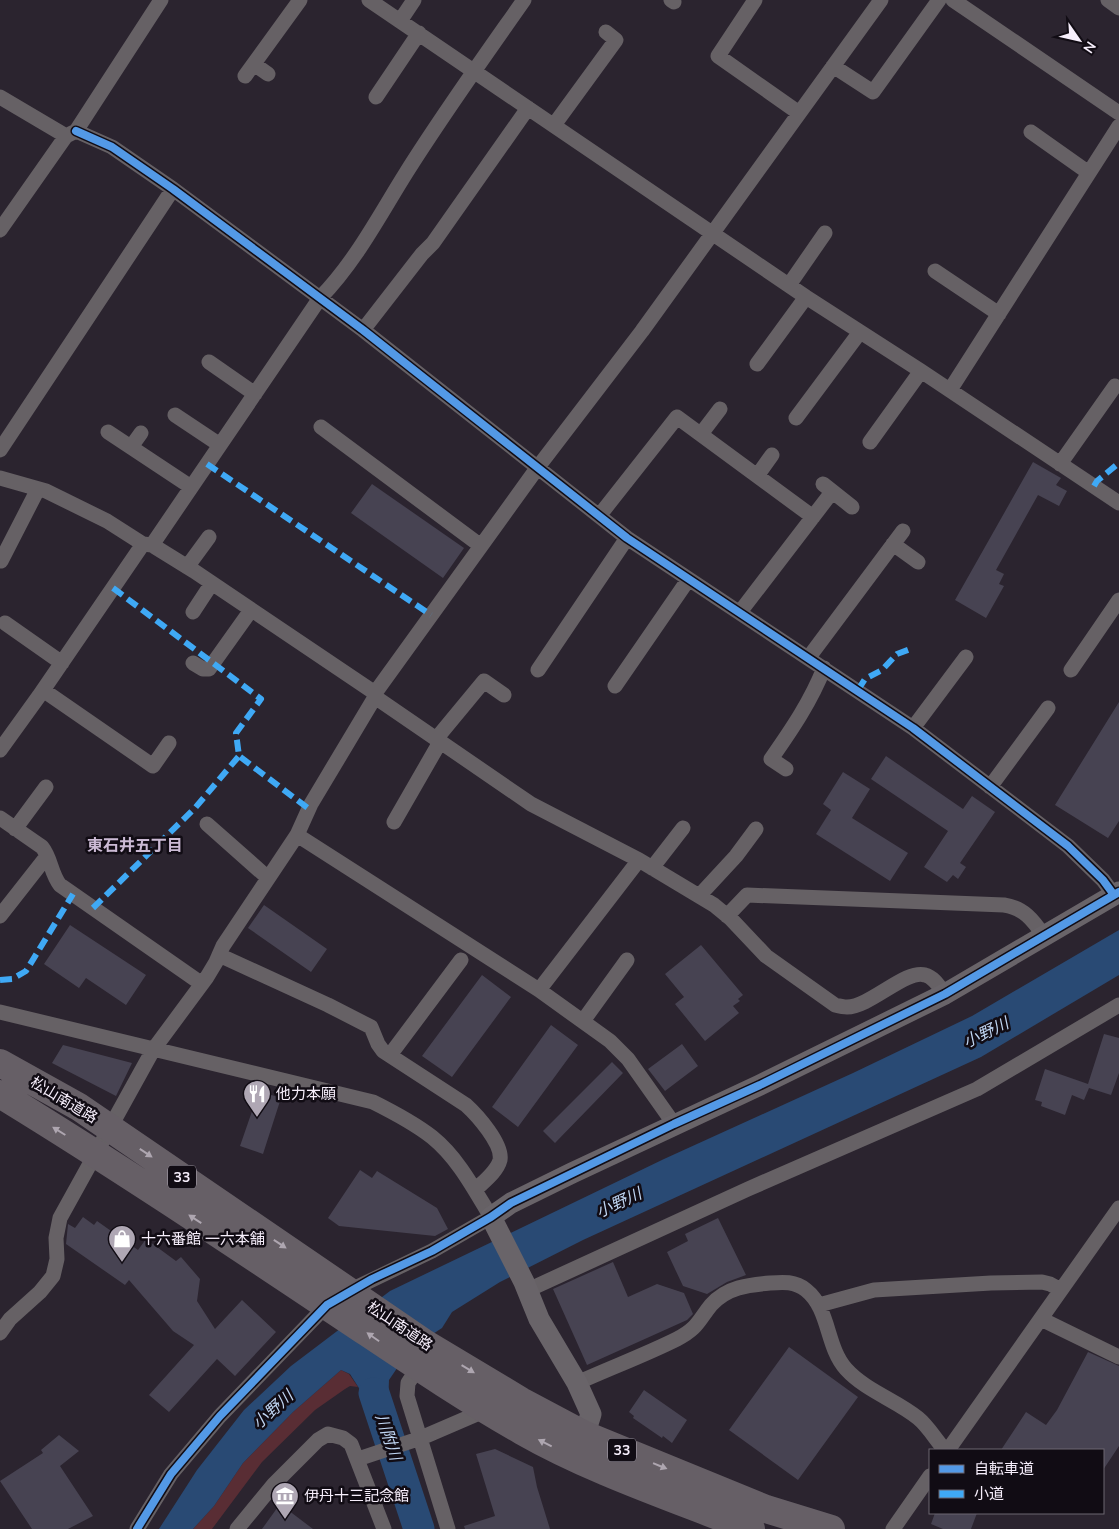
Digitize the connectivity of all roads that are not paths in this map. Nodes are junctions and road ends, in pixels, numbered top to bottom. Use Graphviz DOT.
graph roads {
  1 [pos="161,0"];
  2 [pos="300,0"];
  3 [pos="369,0"];
  4 [pos="414,0"];
  5 [pos="524,0"];
  6 [pos="755,0"];
  7 [pos="881,0"];
  8 [pos="939,0"];
  9 [pos="953,0"];
  10 [pos="1108,0"];
  11 [pos="1119,8"];
  12 [pos="400,21"];
  13 [pos="606,32"];
  14 [pos="419,34"];
  15 [pos="833,66"];
  16 [pos="475,71"];
  17 [pos="268,74"];
  18 [pos="0,97"];
  19 [pos="376,97"];
  20 [pos="528,108"];
  21 [pos="799,113"];
  22 [pos="1119,113"];
  23 [pos="554,125"];
  24 [pos="1031,132"];
  25 [pos="71,133"];
  26 [pos="1117,134"];
  27 [pos="1089,173"];
  28 [pos="173,189"];
  29 [pos="0,230"];
  30 [pos="712,232"];
  31 [pos="824,233"];
  32 [pos="935,271"];
  33 [pos="789,285"];
  34 [pos="806,297"];
  35 [pos="320,298"];
  36 [pos="999,314"];
  37 [pos="363,330"];
  38 [pos="860,332"];
  39 [pos="209,362"];
  40 [pos="757,364"];
  41 [pos="921,371"];
  42 [pos="1115,386"];
  43 [pos="950,390"];
  44 [pos="255,394"];
  45 [pos="720,409"];
  46 [pos="175,415"];
  47 [pos="796,418"];
  48 [pos="320,427"];
  49 [pos="108,432"];
  50 [pos="141,433"];
  51 [pos="701,434"];
  52 [pos="870,442"];
  53 [pos="220,445"];
  54 [pos="131,448"];
  55 [pos="0,450"];
  56 [pos="772,455"];
  57 [pos="1060,464"];
  58 [pos="538,468"];
  59 [pos="757,476"];
  60 [pos="0,478"];
  61 [pos="191,487"];
  62 [pos="38,489"];
  63 [pos="1119,504"];
  64 [pos="852,507"];
  65 [pos="599,516"];
  66 [pos="813,517"];
  67 [pos="903,531"];
  68 [pos="209,536"];
  69 [pos="627,538"];
  70 [pos="893,544"];
  71 [pos="148,545"];
  72 [pos="481,546"];
  73 [pos="1,561"];
  74 [pos="918,562"];
  75 [pos="187,567"];
  76 [pos="688,580"];
  77 [pos="212,583"];
  78 [pos="1119,600"];
  79 [pos="251,610"];
  80 [pos="193,612"];
  81 [pos="740,612"];
  82 [pos="5,623"];
  83 [pos="808,657"];
  84 [pos="966,657"];
  85 [pos="62,663"];
  86 [pos="193,663"];
  87 [pos="824,668"];
  88 [pos="538,670"];
  89 [pos="1071,670"];
  90 [pos="615,686"];
  91 [pos="43,690"];
  92 [pos="375,695"];
  93 [pos="504,695"];
  94 [pos="1048,708"];
  95 [pos="914,728"];
  96 [pos="438,740"];
  97 [pos="169,743"];
  98 [pos="0,750"];
  99 [pos="786,769"];
  100 [pos="46,787"];
  101 [pos="990,787"];
  102 [pos="0,818"];
  103 [pos="394,822"];
  104 [pos="206,824"];
  105 [pos="15,828"];
  106 [pos="683,828"];
  107 [pos="756,829"];
  108 [pos="297,835"];
  109 [pos="47,856"];
  110 [pos="639,860"];
  111 [pos="652,868"];
  112 [pos="268,878"];
  113 [pos="1116,894"];
  114 [pos="699,896"];
  115 [pos="0,916"];
  116 [pos="727,916"];
  117 [pos="1044,936"];
  118 [pos="219,955"];
  119 [pos="461,960"];
  120 [pos="627,960"];
  121 [pos="202,984"];
  122 [pos="539,990"];
  123 [pos="945,994"];
  124 [pos="1119,1005"];
  125 [pos="0,1012"];
  126 [pos="583,1021"];
  127 [pos="153,1050"];
  128 [pos="390,1055"];
  129 [pos="0,1063"];
  130 [pos="0,1094"];
  131 [pos="674,1124"];
  132 [pos="110,1128"];
  133 [pos="96,1154"];
  134 [pos="475,1190"];
  135 [pos="1119,1208"];
  136 [pos="494,1221"];
  137 [pos="526,1286"];
  138 [pos="1062,1290"];
  139 [pos="343,1302"];
  140 [pos="819,1305"];
  141 [pos="1041,1319"];
  142 [pos="0,1333"];
  143 [pos="417,1357"];
  144 [pos="1119,1357"];
  145 [pos="577,1383"];
  146 [pos="486,1410"];
  147 [pos="419,1439"];
  148 [pos="581,1447"];
  149 [pos="945,1449"];
  150 [pos="947,1449"];
  151 [pos="364,1457"];
  152 [pos="929,1477"];
  153 [pos="711,1510"];
  154 [pos="136,1529"];
  155 [pos="237,1529"];
  156 [pos="384,1529"];
  157 [pos="448,1529"];
  158 [pos="751,1529"];
  159 [pos="831,1529"];
  160 [pos="893,1529"];
  1 -- 25 [label="street"];
  2 -- 17 [label="street"];
  3 -- 12 [label="street"];
  4 -- 12 [label="street"];
  5 -- 16 [label="street"];
  6 -- 21 [label="street"];
  7 -- 15 [label="street"];
  8 -- 15 [label="street"];
  9 -- 22 [label="street"];
  10 -- 11 [label="street"];
  12 -- 14 [label="street"];
  13 -- 23 [label="street"];
  14 -- 16 [label="street"];
  14 -- 19 [label="street"];
  15 -- 21 [label="street"];
  16 -- 20 [label="street"];
  16 -- 35 [label="street"];
  18 -- 25 [label="street"];
  20 -- 23 [label="street"];
  20 -- 37 [label="street"];
  21 -- 30 [label="street"];
  23 -- 30 [label="street"];
  24 -- 27 [label="street"];
  25 -- 28 [label="street"];
  25 -- 29 [label="street"];
  26 -- 27 [label="street"];
  27 -- 36 [label="street"];
  28 -- 35 [label="street"];
  28 -- 55 [label="street"];
  30 -- 33 [label="street"];
  30 -- 58 [label="street"];
  31 -- 33 [label="street"];
  32 -- 36 [label="street"];
  33 -- 34 [label="street"];
  34 -- 38 [label="street"];
  34 -- 40 [label="street"];
  35 -- 37 [label="street"];
  35 -- 44 [label="street"];
  36 -- 43 [label="street"];
  37 -- 58 [label="street"];
  38 -- 41 [label="street"];
  38 -- 47 [label="street"];
  39 -- 44 [label="street"];
  41 -- 43 [label="street"];
  41 -- 52 [label="street"];
  42 -- 57 [label="street"];
  43 -- 57 [label="street"];
  44 -- 53 [label="street"];
  45 -- 51 [label="street"];
  46 -- 53 [label="street"];
  48 -- 72 [label="street"];
  49 -- 54 [label="street"];
  50 -- 54 [label="street"];
  51 -- 59 [label="street"];
  51 -- 65 [label="street"];
  53 -- 61 [label="street"];
  54 -- 61 [label="street"];
  56 -- 59 [label="street"];
  57 -- 63 [label="street"];
  58 -- 65 [label="street"];
  58 -- 72 [label="street"];
  59 -- 66 [label="street"];
  60 -- 62 [label="street"];
  61 -- 71 [label="street"];
  62 -- 71 [label="street"];
  62 -- 73 [label="street"];
  64 -- 66 [label="street"];
  65 -- 69 [label="street"];
  66 -- 81 [label="street"];
  67 -- 70 [label="street"];
  68 -- 75 [label="street"];
  69 -- 76 [label="street"];
  69 -- 88 [label="street"];
  70 -- 74 [label="street"];
  70 -- 83 [label="street"];
  71 -- 75 [label="street"];
  71 -- 85 [label="street"];
  72 -- 92 [label="street"];
  75 -- 77 [label="street"];
  76 -- 81 [label="street"];
  76 -- 90 [label="street"];
  77 -- 79 [label="street"];
  77 -- 80 [label="street"];
  78 -- 89 [label="street"];
  79 -- 86 [label="street"];
  79 -- 92 [label="street"];
  81 -- 83 [label="street"];
  82 -- 85 [label="street"];
  83 -- 87 [label="street"];
  84 -- 95 [label="street"];
  85 -- 91 [label="street"];
  87 -- 95 [label="street"];
  87 -- 99 [label="street"];
  91 -- 97 [label="street"];
  91 -- 98 [label="street"];
  92 -- 96 [label="street"];
  92 -- 108 [label="street"];
  93 -- 96 [label="street"];
  94 -- 101 [label="street"];
  95 -- 101 [label="street"];
  96 -- 103 [label="street"];
  96 -- 110 [label="street"];
  100 -- 105 [label="street"];
  101 -- 113 [label="street"];
  102 -- 105 [label="street"];
  104 -- 112 [label="street"];
  105 -- 109 [label="street"];
  106 -- 111 [label="street"];
  107 -- 114 [label="street"];
  108 -- 112 [label="street"];
  108 -- 122 [label="street"];
  109 -- 115 [label="street"];
  109 -- 121 [label="street"];
  110 -- 111 [label="street"];
  110 -- 122 [label="street"];
  111 -- 114 [label="street"];
  112 -- 118 [label="street"];
  113 -- 117 [label="street"];
  114 -- 116 [label="street"];
  116 -- 117 [label="street"];
  116 -- 123 [label="street"];
  117 -- 123 [label="street"];
  118 -- 121 [label="street"];
  118 -- 128 [label="street"];
  119 -- 128 [label="street"];
  120 -- 126 [label="street"];
  121 -- 127 [label="street"];
  122 -- 126 [label="street"];
  123 -- 131 [label="street"];
  124 -- 137 [label="street"];
  125 -- 127 [label="street"];
  126 -- 131 [label="street"];
  127 -- 132 [label="street"];
  127 -- 134 [label="street"];
  128 -- 134 [label="street"];
  129 -- 132 [label="highway, 松山南道路 / 33"];
  133 -- 130 [label="highway, 松山南道路 / 33, one-way"];
  131 -- 136 [label="street"];
  132 -- 133 [label="street"];
  132 -- 139 [label="highway, 松山南道路 / 33, one-way"];
  139 -- 133 [label="highway, 松山南道路 / 33, one-way"];
  133 -- 142 [label="street"];
  134 -- 136 [label="street"];
  135 -- 138 [label="street"];
  136 -- 137 [label="street"];
  136 -- 139 [label="street"];
  137 -- 145 [label="street"];
  138 -- 140 [label="street"];
  138 -- 141 [label="street"];
  139 -- 143 [label="highway, 松山南道路 / 33"];
  139 -- 154 [label="street"];
  140 -- 145 [label="street"];
  140 -- 149 [label="street"];
  141 -- 144 [label="street"];
  141 -- 150 [label="street"];
  143 -- 146 [label="highway, 松山南道路 / 33"];
  143 -- 147 [label="street"];
  143 -- 148 [label="highway, 松山南道路 / 33, one-way"];
  145 -- 148 [label="street"];
  146 -- 147 [label="street"];
  148 -- 146 [label="highway, 松山南道路 / 33, one-way"];
  147 -- 151 [label="street"];
  147 -- 157 [label="street"];
  148 -- 153 [label="highway, 松山南道路 / 33"];
  151 -- 155 [label="street"];
  151 -- 156 [label="street"];
  152 -- 160 [label="street"];
  153 -- 158 [label="highway, 松山南道路 / 33"];
  153 -- 159 [label="highway, 松山南道路 / 33"];
}
